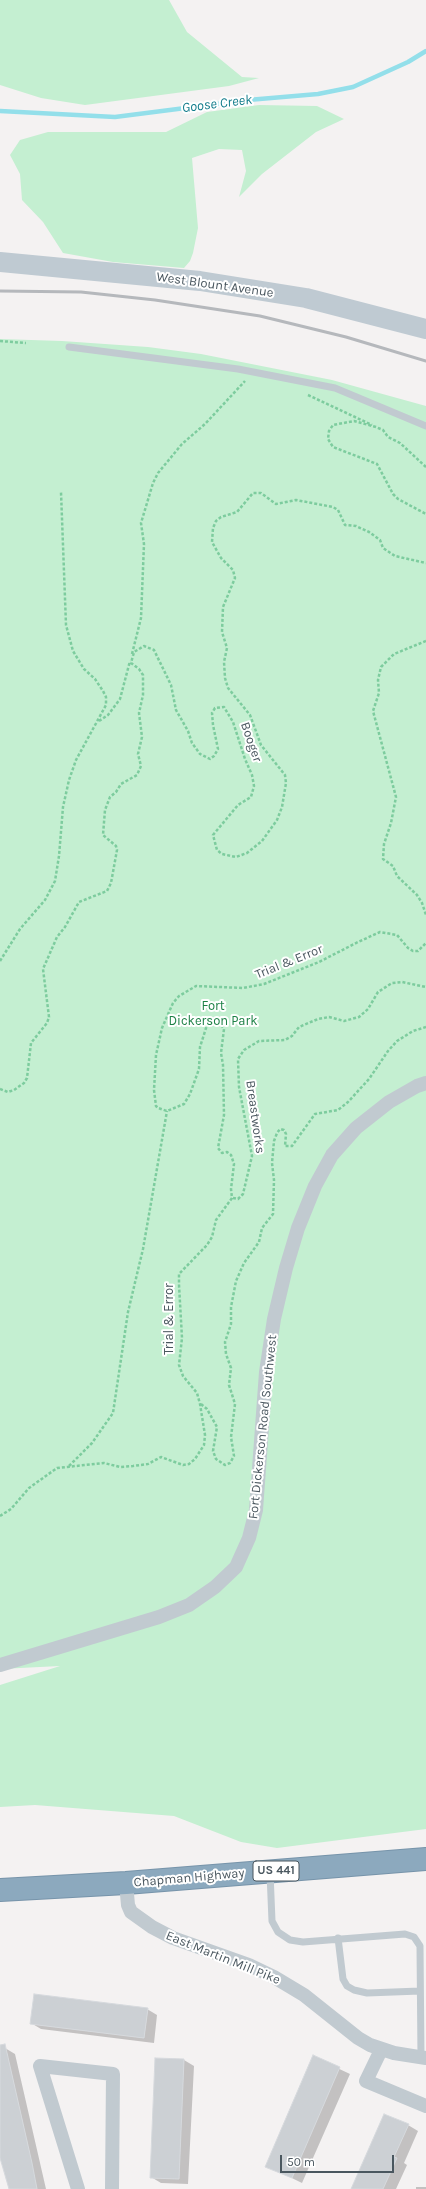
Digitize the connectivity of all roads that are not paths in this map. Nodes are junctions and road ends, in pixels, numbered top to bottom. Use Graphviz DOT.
graph roads {
  1 [pos="0,262"];
  2 [pos="426,329"];
  3 [pos="69,347"];
  4 [pos="426,426"];
  5 [pos="426,1083"];
  6 [pos="0,1665"];
  7 [pos="426,1859"];
  8 [pos="270,1871"];
  9 [pos="126,1883"];
  10 [pos="0,1890"];
  11 [pos="338,1938"];
  12 [pos="420,1991"];
  13 [pos="381,2050"];
  14 [pos="424,2058"];
  15 [pos="426,2106"];
  16 [pos="78,2189"];
  17 [pos="112,2189"];
  1 -- 2 [label="street, West Blount Avenue"];
  3 -- 4 [label="lane"];
  5 -- 6 [label="street, Fort Dickerson Road Southwest"];
  7 -- 8 [label="highway, Chapman Highway / US 441"];
  8 -- 9 [label="highway, Chapman Highway / US 441"];
  8 -- 11 [label="lane"];
  9 -- 10 [label="highway, Chapman Highway / US 441"];
  9 -- 13 [label="street, East Martin Mill Pike"];
  11 -- 12 [label="lane"];
  11 -- 12 [label="lane"];
  12 -- 14 [label="lane"];
  13 -- 14 [label="street, East Martin Mill Pike"];
  13 -- 15 [label="street"];
  16 -- 17 [label="street"];
}
